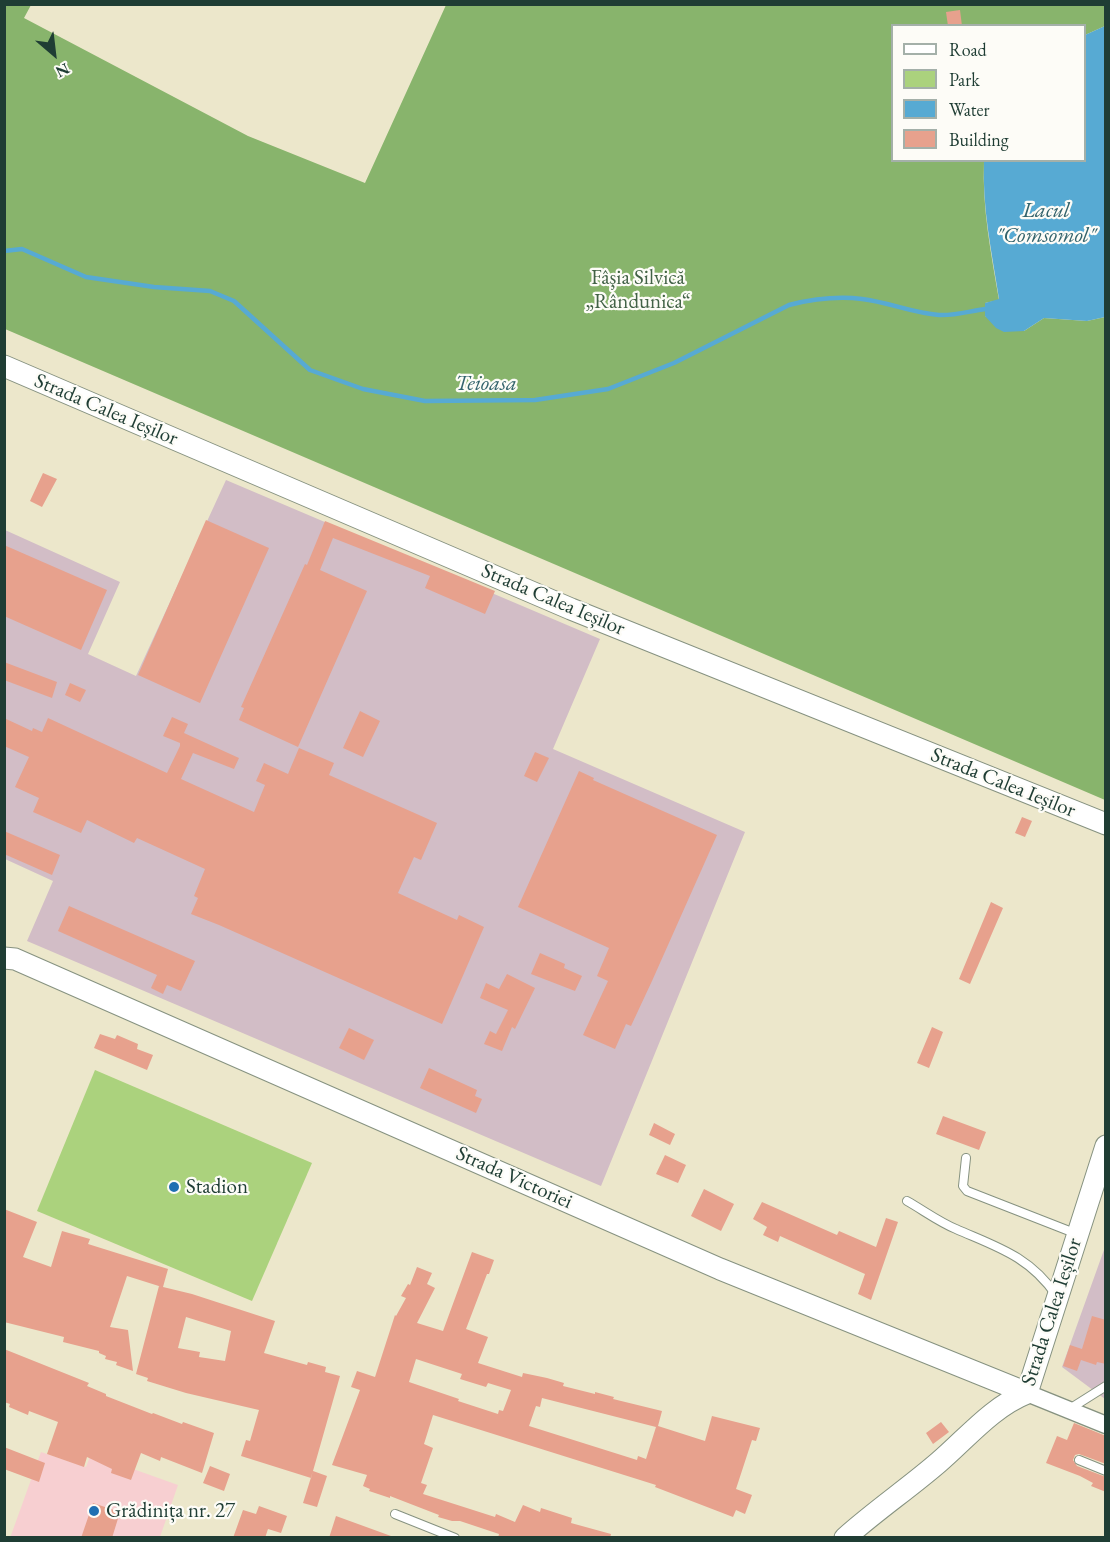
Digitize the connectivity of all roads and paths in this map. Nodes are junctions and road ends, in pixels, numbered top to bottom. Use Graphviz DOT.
graph roads {
  1 [pos="4,366"];
  2 [pos="1106,824"];
  3 [pos="4,958"];
  4 [pos="1106,1146"];
  5 [pos="966,1158"];
  6 [pos="907,1201"];
  7 [pos="1078,1234"];
  8 [pos="1058,1298"];
  9 [pos="1106,1386"];
  10 [pos="1027,1394"];
  11 [pos="1068,1410"];
  12 [pos="1106,1425"];
  13 [pos="1079,1460"];
  14 [pos="1106,1471"];
  15 [pos="395,1514"];
  16 [pos="455,1538"];
  17 [pos="845,1538"];
  1 -- 2 [label="street, Strada Calea Ieșilor"];
  3 -- 10 [label="street, Strada Victoriei"];
  4 -- 7 [label="street, Strada Calea Ieșilor"];
  5 -- 7 [label="lane"];
  6 -- 8 [label="lane"];
  7 -- 8 [label="street, Strada Calea Ieșilor"];
  8 -- 10 [label="street, Strada Calea Ieșilor"];
  9 -- 11 [label="lane"];
  10 -- 11 [label="street"];
  10 -- 17 [label="street, Strada Calea Ieșilor"];
  11 -- 12 [label="street"];
  13 -- 14 [label="lane"];
  15 -- 16 [label="lane"];
}
